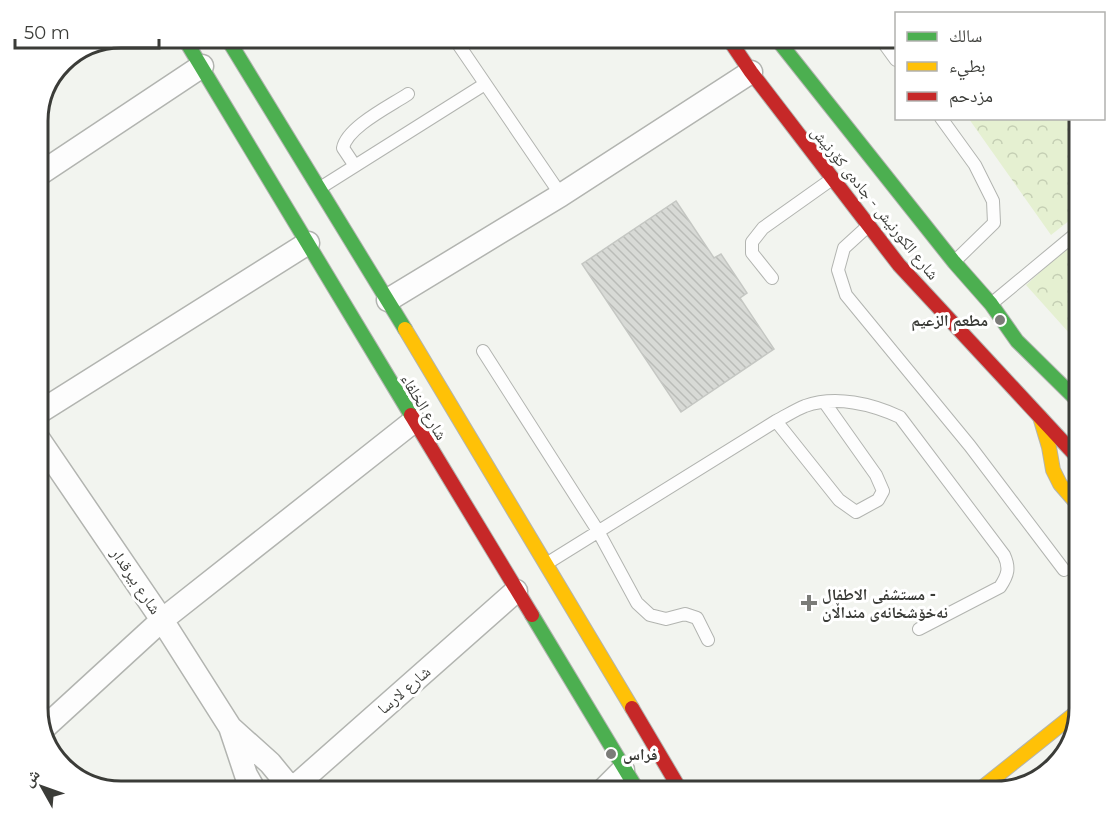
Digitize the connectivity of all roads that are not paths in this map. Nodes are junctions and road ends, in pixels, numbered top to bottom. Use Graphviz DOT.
graph roads {
  1 [pos="190,48"];
  2 [pos="233,48"];
  3 [pos="461,48"];
  4 [pos="735,48"];
  5 [pos="782,48"];
  6 [pos="202,66"];
  7 [pos="751,72"];
  8 [pos="484,84"];
  9 [pos="408,94"];
  10 [pos="942,120"];
  11 [pos="355,166"];
  12 [pos="48,168"];
  13 [pos="833,178"];
  14 [pos="319,188"];
  15 [pos="561,195"];
  16 [pos="869,225"];
  17 [pos="1069,240"];
  18 [pos="308,243"];
  19 [pos="954,262"];
  20 [pos="772,278"];
  21 [pos="388,300"];
  22 [pos="991,304"];
  23 [pos="483,351"];
  24 [pos="1069,391"];
  25 [pos="825,403"];
  26 [pos="48,407"];
  27 [pos="1040,417"];
  28 [pos="776,421"];
  29 [pos="414,422"];
  30 [pos="1069,447"];
  31 [pos="48,456"];
  32 [pos="1069,494"];
  33 [pos="598,531"];
  34 [pos="546,564"];
  35 [pos="1064,570"];
  36 [pos="516,591"];
  37 [pos="162,620"];
  38 [pos="919,629"];
  39 [pos="708,640"];
  40 [pos="1068,719"];
  41 [pos="49,722"];
  42 [pos="230,728"];
  43 [pos="623,770"];
  44 [pos="250,781"];
  45 [pos="285,781"];
  46 [pos="303,781"];
  47 [pos="612,781"];
  48 [pos="630,781"];
  49 [pos="674,781"];
  50 [pos="992,781"];
  1 -- 6 [label="street, شارع الخلفاء"];
  2 -- 14 [label="street"];
  3 -- 8 [label="lane"];
  4 -- 7 [label="street, شارع الكورنيش - جادەی کۆرنیش"];
  5 -- 19 [label="street, شارع الكورنيش - جادەی کۆرنیش"];
  6 -- 12 [label="street"];
  6 -- 18 [label="street, شارع الخلفاء"];
  7 -- 13 [label="street, شارع الكورنيش - جادەی کۆرنیش"];
  7 -- 15 [label="street"];
  8 -- 11 [label="lane"];
  8 -- 15 [label="lane"];
  9 -- 11 [label="lane"];
  10 -- 19 [label="lane"];
  11 -- 14 [label="lane"];
  13 -- 16 [label="street, شارع الكورنيش - جادەی کۆرنیش"];
  13 -- 20 [label="lane"];
  14 -- 21 [label="street"];
  15 -- 21 [label="street"];
  16 -- 27 [label="street, شارع الكورنيش - جادەی کۆرنیش"];
  16 -- 35 [label="lane"];
  17 -- 22 [label="lane"];
  18 -- 26 [label="street"];
  18 -- 29 [label="street, شارع الخلفاء"];
  19 -- 22 [label="street, شارع الكورنيش - جادەی کۆرنیش"];
  21 -- 34 [label="street"];
  22 -- 24 [label="street, شارع الكورنيش - جادەی کۆرنیش"];
  23 -- 33 [label="lane"];
  25 -- 28 [label="lane"];
  25 -- 28 [label="lane"];
  25 -- 38 [label="lane"];
  27 -- 30 [label="street, شارع الكورنيش - جادەی کۆرنیش"];
  27 -- 32 [label="street"];
  28 -- 33 [label="lane"];
  29 -- 36 [label="street, شارع الخلفاء"];
  29 -- 37 [label="street"];
  31 -- 37 [label="street, شارع بيرقدار"];
  33 -- 34 [label="lane"];
  33 -- 39 [label="lane"];
  34 -- 49 [label="street"];
  36 -- 43 [label="street, شارع الخلفاء"];
  36 -- 46 [label="street, شارع لارسا"];
  37 -- 41 [label="street"];
  37 -- 42 [label="street, شارع بيرقدار"];
  40 -- 50 [label="street"];
  42 -- 44 [label="street, شارع بيرقدار"];
  42 -- 45 [label="street, شارع بيرقدار"];
  43 -- 47 [label="street"];
  43 -- 48 [label="street, شارع الخلفاء"];
}
